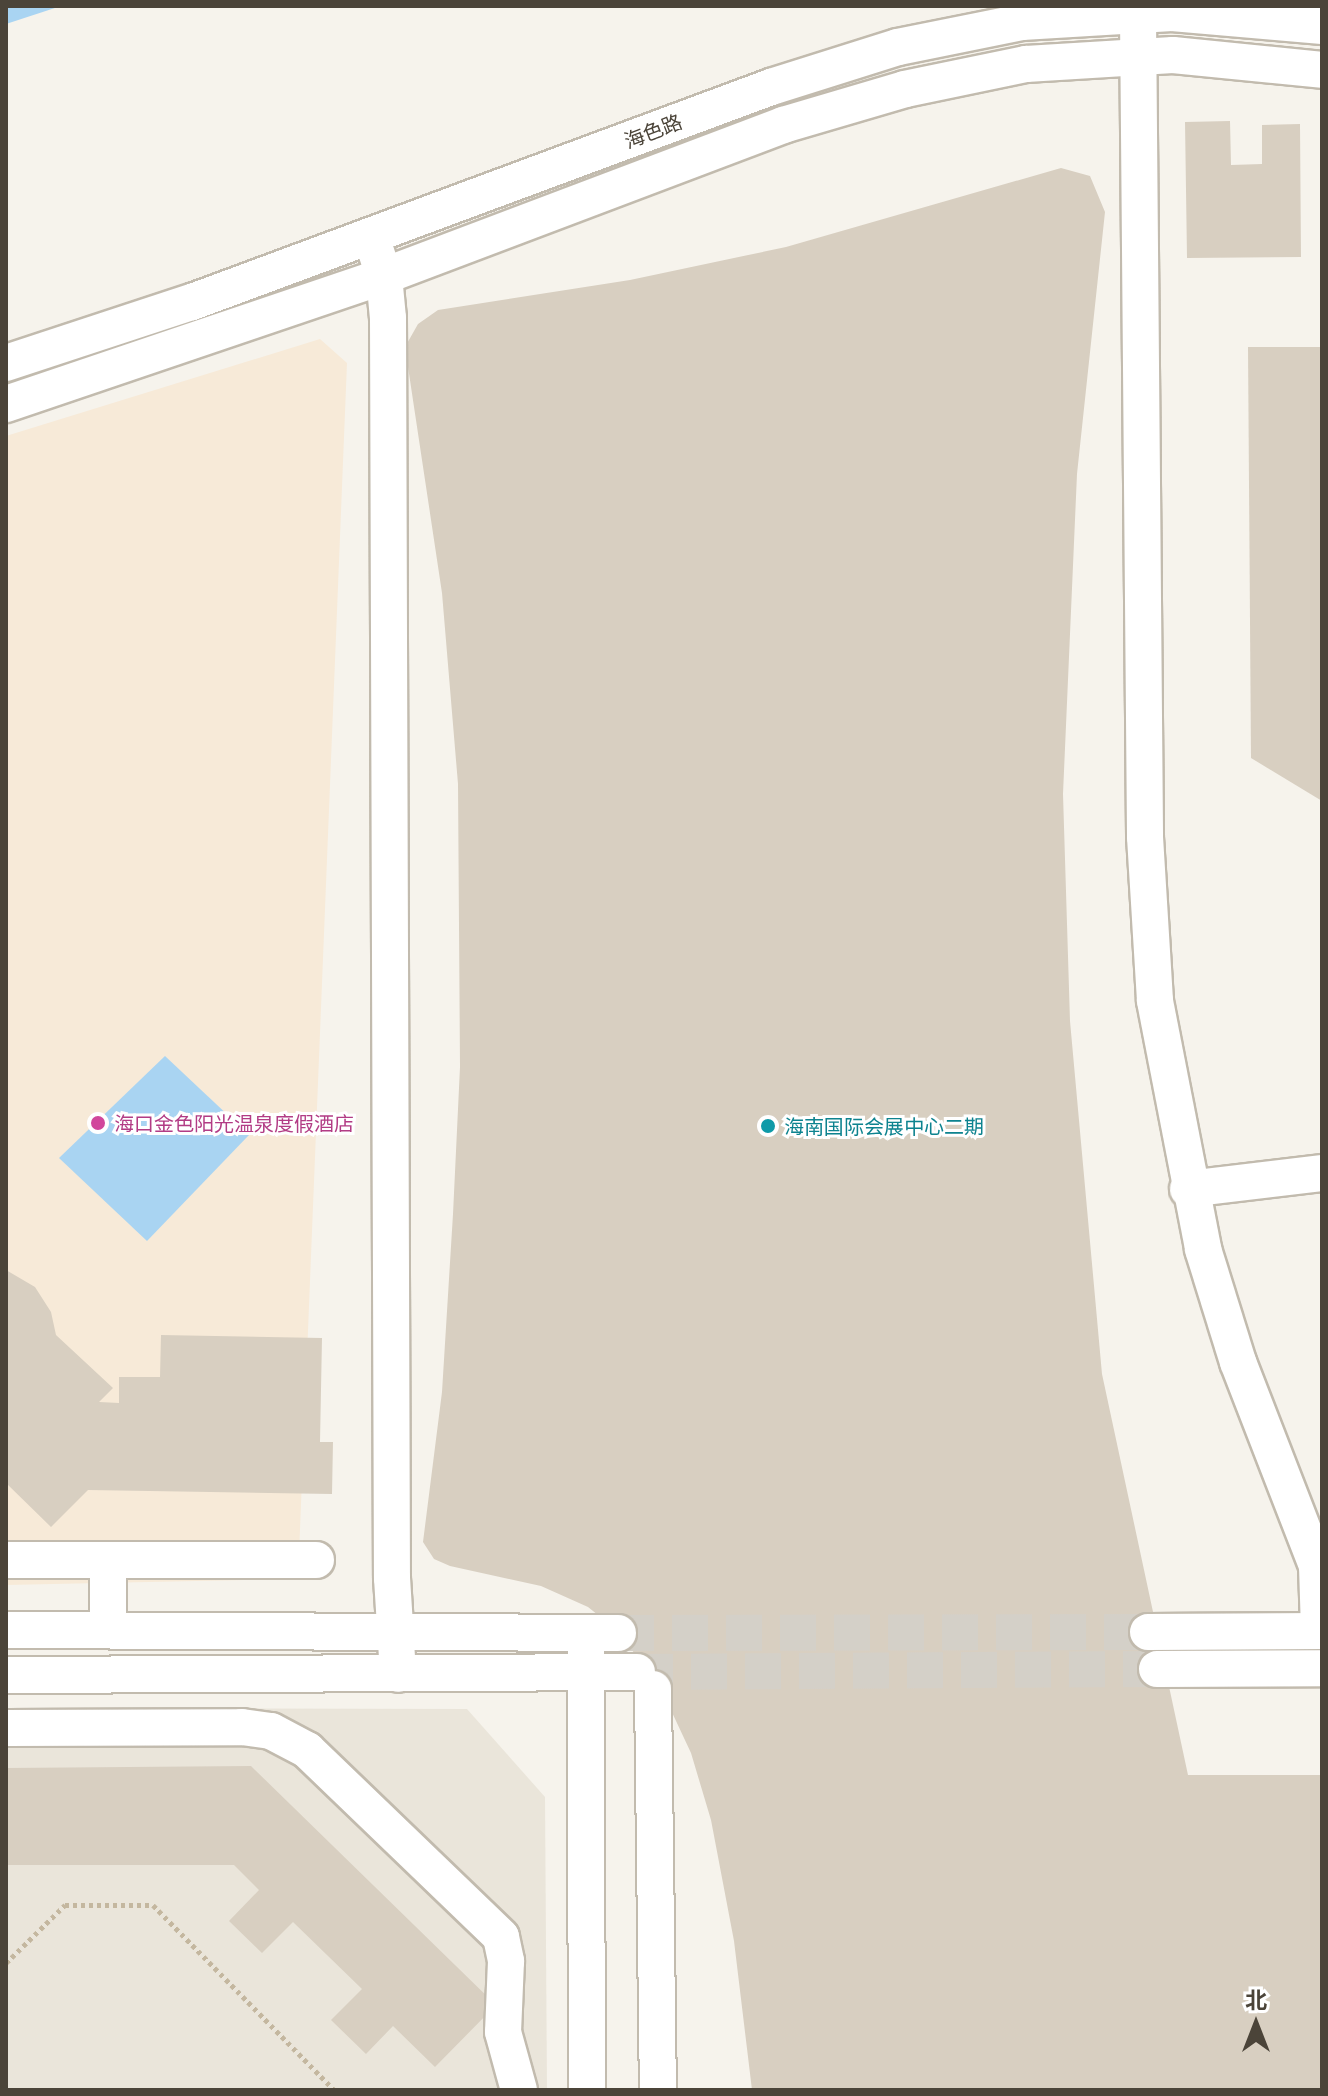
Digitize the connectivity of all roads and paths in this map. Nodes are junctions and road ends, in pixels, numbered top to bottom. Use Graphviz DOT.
graph roads {
  1 [pos="1138,15"];
  2 [pos="1322,26"];
  3 [pos="1138,57"];
  4 [pos="1322,70"];
  5 [pos="371,236"];
  6 [pos="384,276"];
  7 [pos="6,363"];
  8 [pos="6,404"];
  9 [pos="1322,1173"];
  10 [pos="1188,1189"];
  11 [pos="6,1560"];
  12 [pos="316,1560"];
  13 [pos="108,1561"];
  14 [pos="108,1629"];
  15 [pos="6,1630"];
  16 [pos="398,1630"];
  17 [pos="1320,1631"];
  18 [pos="1148,1632"];
  19 [pos="1322,1668"];
  20 [pos="1157,1669"];
  21 [pos="586,1672"];
  22 [pos="398,1674"];
  23 [pos="6,1675"];
  24 [pos="6,1728"];
  25 [pos="6,1963"];
  26 [pos="334,2090"];
  27 [pos="519,2090"];
  28 [pos="587,2090"];
  29 [pos="658,2090"];
  1 -- 2 [label="street, 海色路"];
  1 -- 3 [label="street"];
  1 -- 5 [label="street, 海色路"];
  3 -- 4 [label="street, 海色路"];
  3 -- 6 [label="street, 海色路"];
  3 -- 10 [label="street"];
  5 -- 6 [label="street"];
  5 -- 7 [label="street, 海色路"];
  6 -- 8 [label="street, 海色路"];
  6 -- 16 [label="street"];
  9 -- 10 [label="street"];
  10 -- 17 [label="street"];
  11 -- 13 [label="street"];
  12 -- 13 [label="street"];
  13 -- 14 [label="street"];
  14 -- 15 [label="street"];
  14 -- 16 [label="street"];
  16 -- 21 [label="street"];
  16 -- 22 [label="street"];
  17 -- 18 [label="street"];
  19 -- 20 [label="street"];
  21 -- 22 [label="street"];
  21 -- 28 [label="street"];
  21 -- 29 [label="street"];
  22 -- 23 [label="street"];
  24 -- 27 [label="street"];
  25 -- 26 [label="path"];
}
